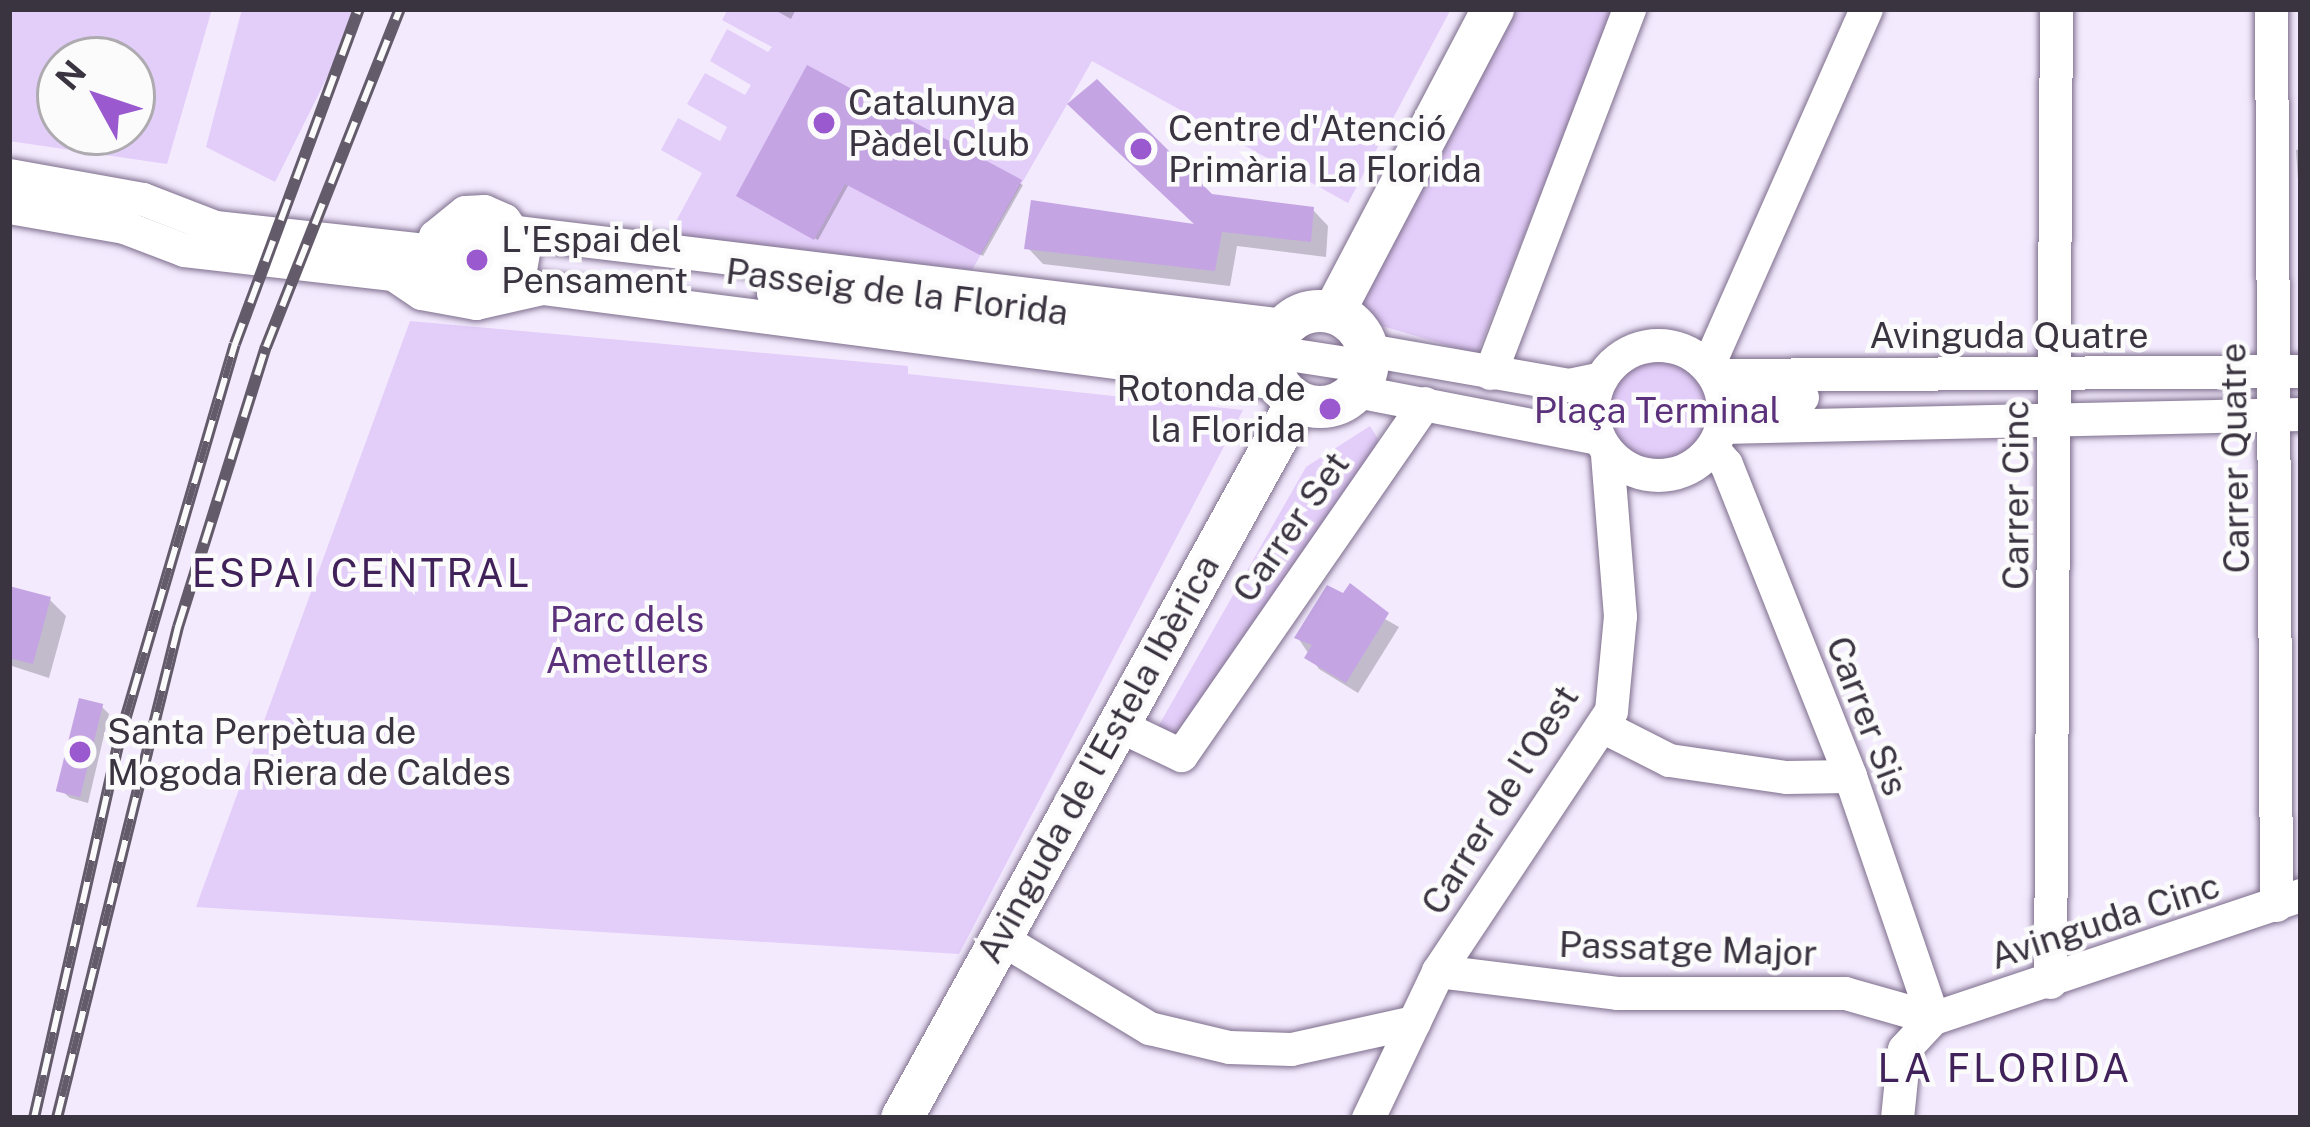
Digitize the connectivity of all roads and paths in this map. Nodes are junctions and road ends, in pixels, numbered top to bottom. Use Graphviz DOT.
graph roads {
  1 [pos="1493,9"];
  2 [pos="1629,9"];
  3 [pos="1866,9"];
  4 [pos="2056,9"];
  5 [pos="2271,9"];
  6 [pos="9,175"];
  7 [pos="9,207"];
  8 [pos="428,260"];
  9 [pos="514,263"];
  10 [pos="1334,312"];
  11 [pos="1282,363"];
  12 [pos="1362,369"];
  13 [pos="1490,374"];
  14 [pos="1601,377"];
  15 [pos="2287,393"];
  16 [pos="2056,396"];
  17 [pos="1720,402"];
  18 [pos="1425,403"];
  19 [pos="1564,407"];
  20 [pos="1603,446"];
  21 [pos="1116,724"];
  22 [pos="1602,726"];
  23 [pos="1850,776"];
  24 [pos="2289,900"];
  25 [pos="998,936"];
  26 [pos="1438,970"];
  27 [pos="2050,982"];
  28 [pos="1934,1018"];
  29 [pos="1414,1022"];
  30 [pos="902,1118"];
  31 [pos="1368,1118"];
  32 [pos="1897,1118"];
  1 -- 10 [label="main road"];
  2 -- 13 [label="street"];
  3 -- 17 [label="street"];
  4 -- 16 [label="street, Carrer Cinc"];
  5 -- 15 [label="street, Carrer Quatre"];
  6 -- 8 [label="street, Passeig de la Florida"];
  7 -- 8 [label="street, Passeig de la Florida"];
  8 -- 9 [label="street, Passeig de la Florida"];
  8 -- 9 [label="street, Passeig de la Florida"];
  8 -- 9 [label="street, Passeig de la Florida"];
  9 -- 11 [label="street, Passeig de la Florida"];
  9 -- 11 [label="street, Passeig de la Florida"];
  10 -- 11 [label="main road"];
  10 -- 12 [label="main road"];
  11 -- 12 [label="main road"];
  11 -- 21 [label="main road, Avinguda de l'Estela Ibèrica"];
  12 -- 13 [label="street"];
  12 -- 18 [label="street"];
  12 -- 19 [label="street"];
  13 -- 14 [label="street"];
  14 -- 17 [label="street"];
  14 -- 20 [label="street"];
  15 -- 16 [label="street, Avinguda Quatre"];
  15 -- 24 [label="street, Carrer Quatre"];
  16 -- 17 [label="street, Avinguda Quatre"];
  16 -- 17 [label="street, Avinguda Quatre"];
  16 -- 27 [label="street, Carrer Cinc"];
  17 -- 20 [label="street"];
  17 -- 23 [label="street, Carrer Sis"];
  18 -- 20 [label="street"];
  18 -- 21 [label="street, Carrer Set"];
  20 -- 22 [label="street, Carrer de l'Oest"];
  21 -- 25 [label="main road, Avinguda de l'Estela Ibèrica"];
  22 -- 23 [label="street"];
  22 -- 26 [label="street, Carrer de l'Oest"];
  23 -- 28 [label="street, Carrer Sis"];
  24 -- 27 [label="street, Avinguda Cinc"];
  25 -- 29 [label="street"];
  25 -- 30 [label="main road, Avinguda de l'Estela Ibèrica"];
  26 -- 28 [label="street, Passatge Major"];
  26 -- 29 [label="street, Carrer de l'Oest"];
  27 -- 28 [label="street, Avinguda Cinc"];
  28 -- 32 [label="street"];
  29 -- 31 [label="street, Carrer de l'Oest"];
}
